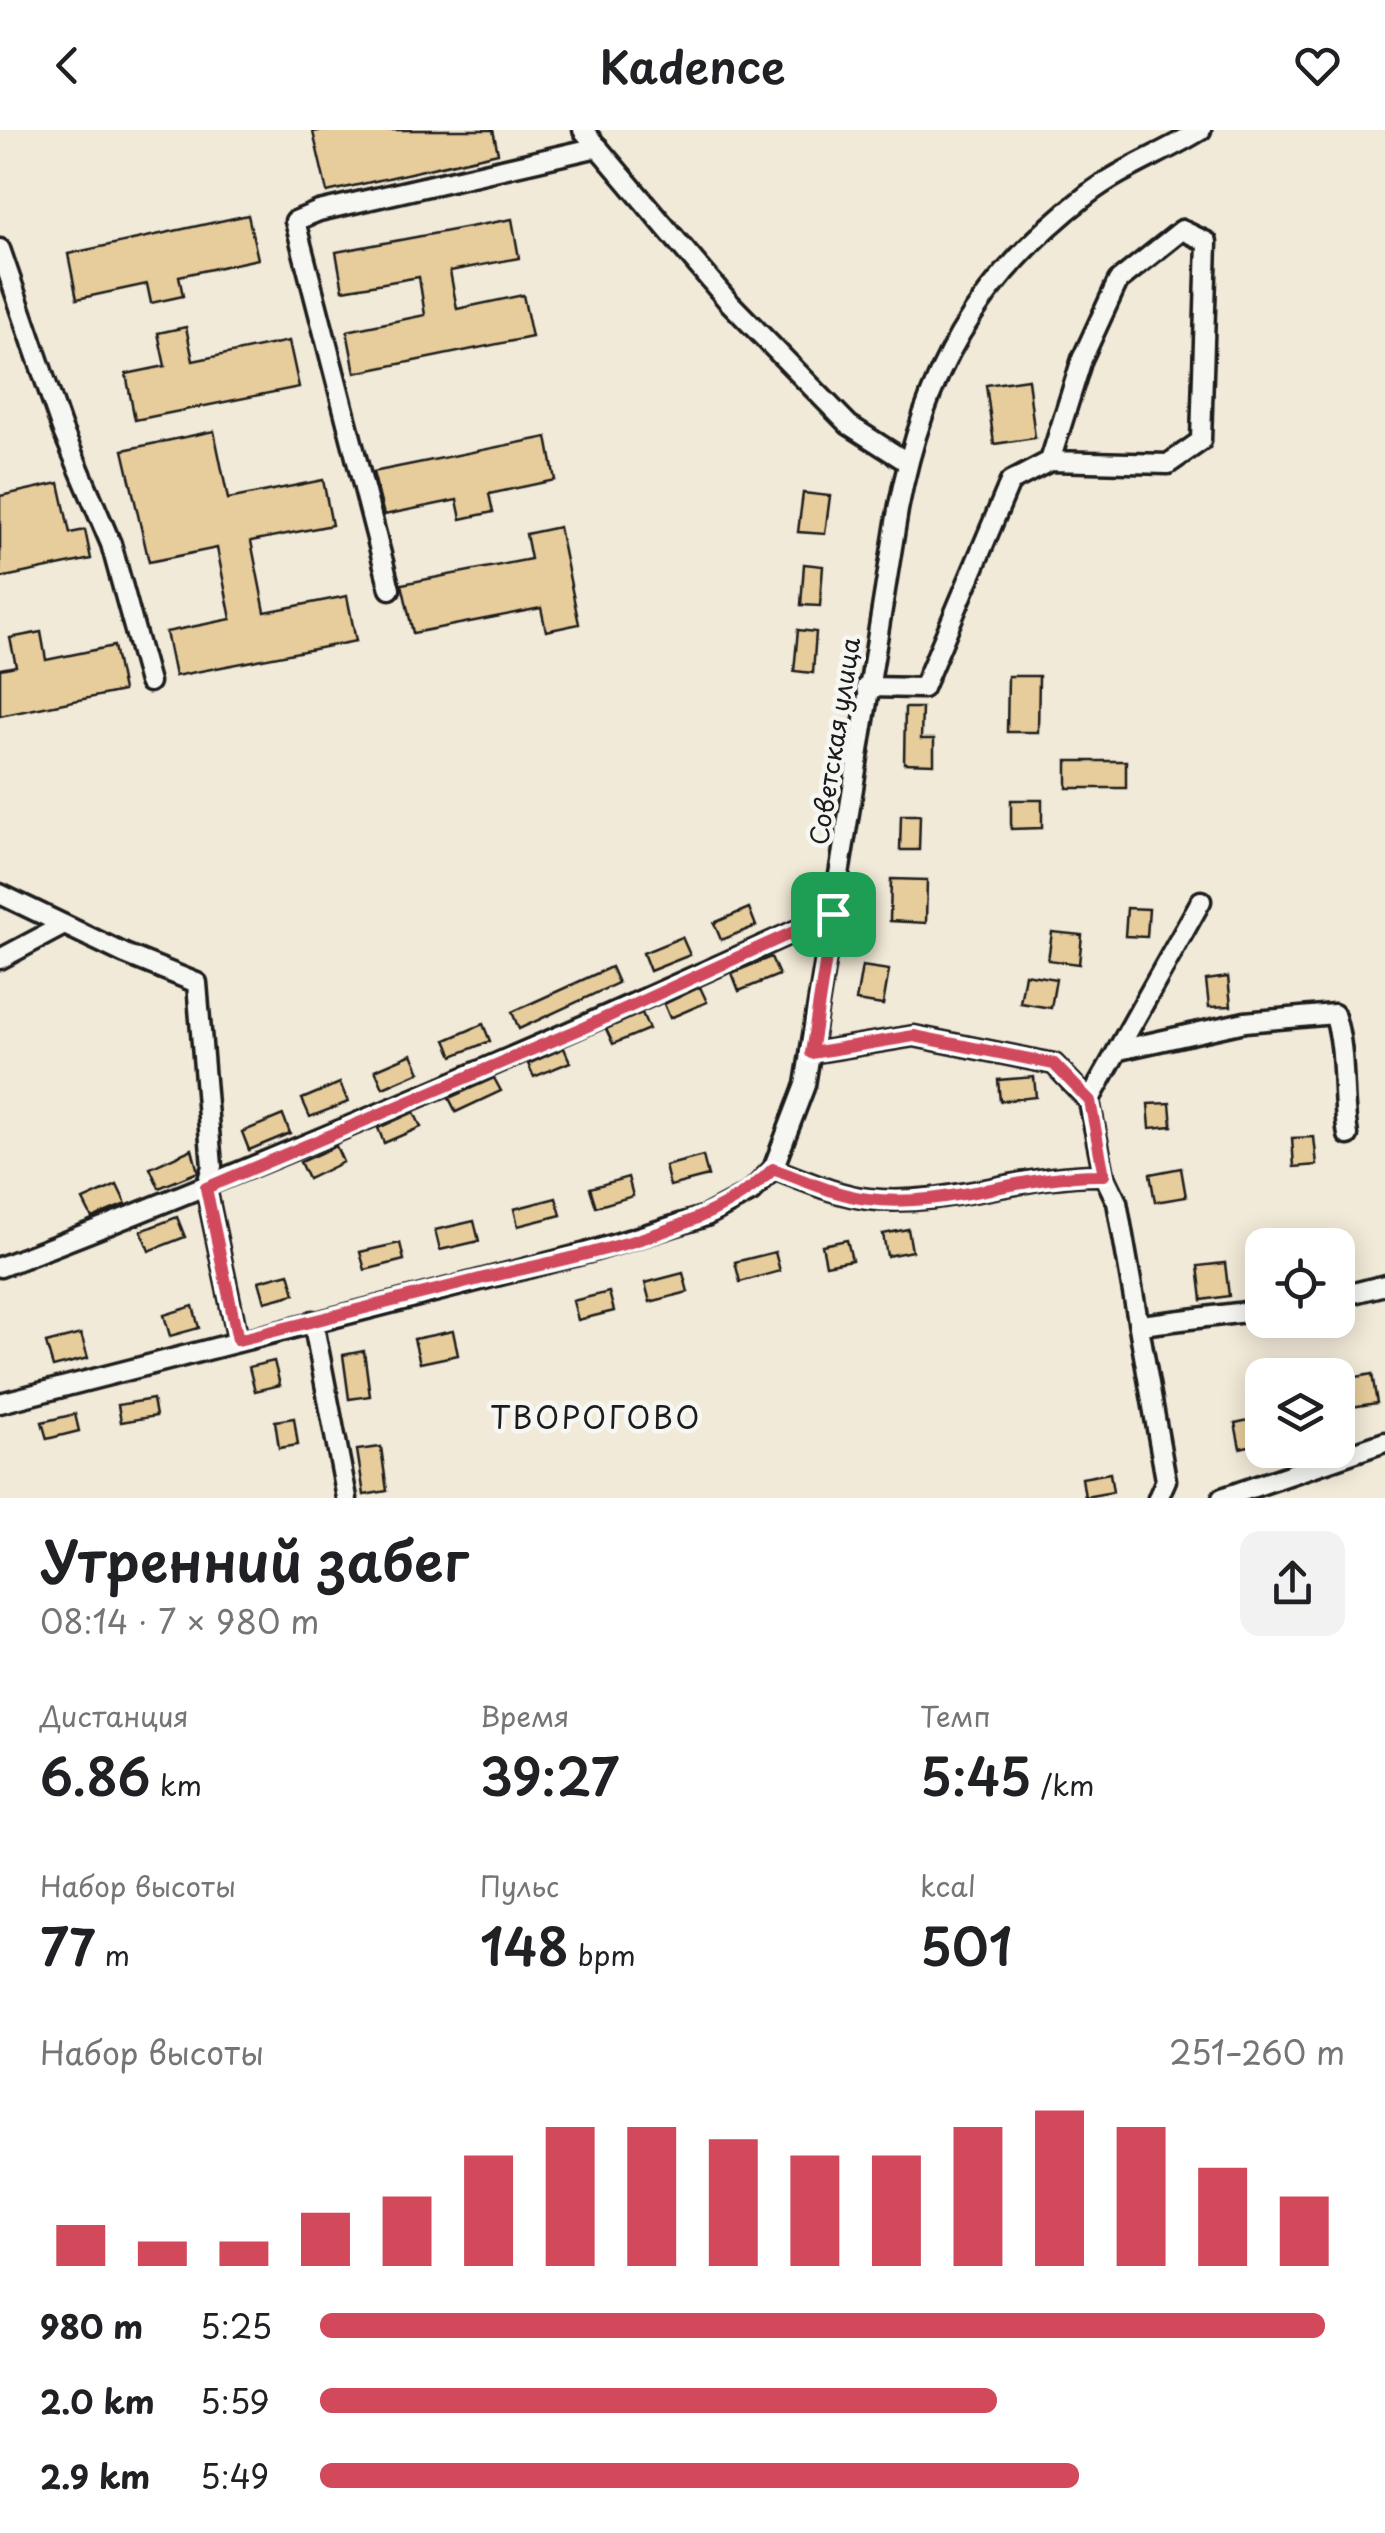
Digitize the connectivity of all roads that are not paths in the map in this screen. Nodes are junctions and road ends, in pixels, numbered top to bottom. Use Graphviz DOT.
graph roads {
  1 [pos="582,130"];
  2 [pos="1201,130"];
  3 [pos="598,147"];
  4 [pos="0,249"];
  5 [pos="1050,461"];
  6 [pos="907,462"];
  7 [pos="390,589"];
  8 [pos="149,682"];
  9 [pos="866,687"];
  10 [pos="0,894"];
  11 [pos="1201,901"];
  12 [pos="833,914"];
  13 [pos="64,925"];
  14 [pos="0,958"];
  15 [pos="1119,1050"];
  16 [pos="811,1053"];
  17 [pos="1090,1101"];
  18 [pos="1348,1135"];
  19 [pos="773,1169"];
  20 [pos="1104,1175"];
  21 [pos="206,1188"];
  22 [pos="0,1267"];
  23 [pos="1385,1285"];
  24 [pos="1355,1293"];
  25 [pos="1245,1312"];
  26 [pos="313,1321"];
  27 [pos="1141,1325"];
  28 [pos="238,1340"];
  29 [pos="0,1403"];
  30 [pos="1385,1442"];
  31 [pos="346,1498"];
  32 [pos="1158,1498"];
  33 [pos="1222,1498"];
  1 -- 3 [label="street"];
  2 -- 6 [label="street, Советская улица"];
  3 -- 6 [label="street"];
  3 -- 7 [label="street"];
  4 -- 8 [label="street"];
  5 -- 5 [label="street"];
  5 -- 9 [label="street"];
  6 -- 9 [label="street, Советская улица"];
  9 -- 12 [label="street, Советская улица"];
  10 -- 13 [label="street"];
  11 -- 15 [label="street"];
  12 -- 16 [label="street, Советская улица"];
  12 -- 21 [label="street"];
  13 -- 14 [label="street"];
  13 -- 21 [label="street"];
  15 -- 17 [label="street"];
  15 -- 18 [label="street"];
  16 -- 17 [label="street"];
  16 -- 19 [label="street, Советская улица"];
  17 -- 20 [label="street"];
  19 -- 20 [label="street"];
  19 -- 26 [label="street, Советская улица"];
  20 -- 27 [label="street"];
  21 -- 22 [label="street"];
  21 -- 28 [label="street"];
  23 -- 24 [label="street"];
  25 -- 27 [label="street"];
  26 -- 28 [label="street, Советская улица"];
  26 -- 31 [label="street"];
  27 -- 32 [label="street"];
  28 -- 29 [label="street, Советская улица"];
  30 -- 33 [label="street"];
}
